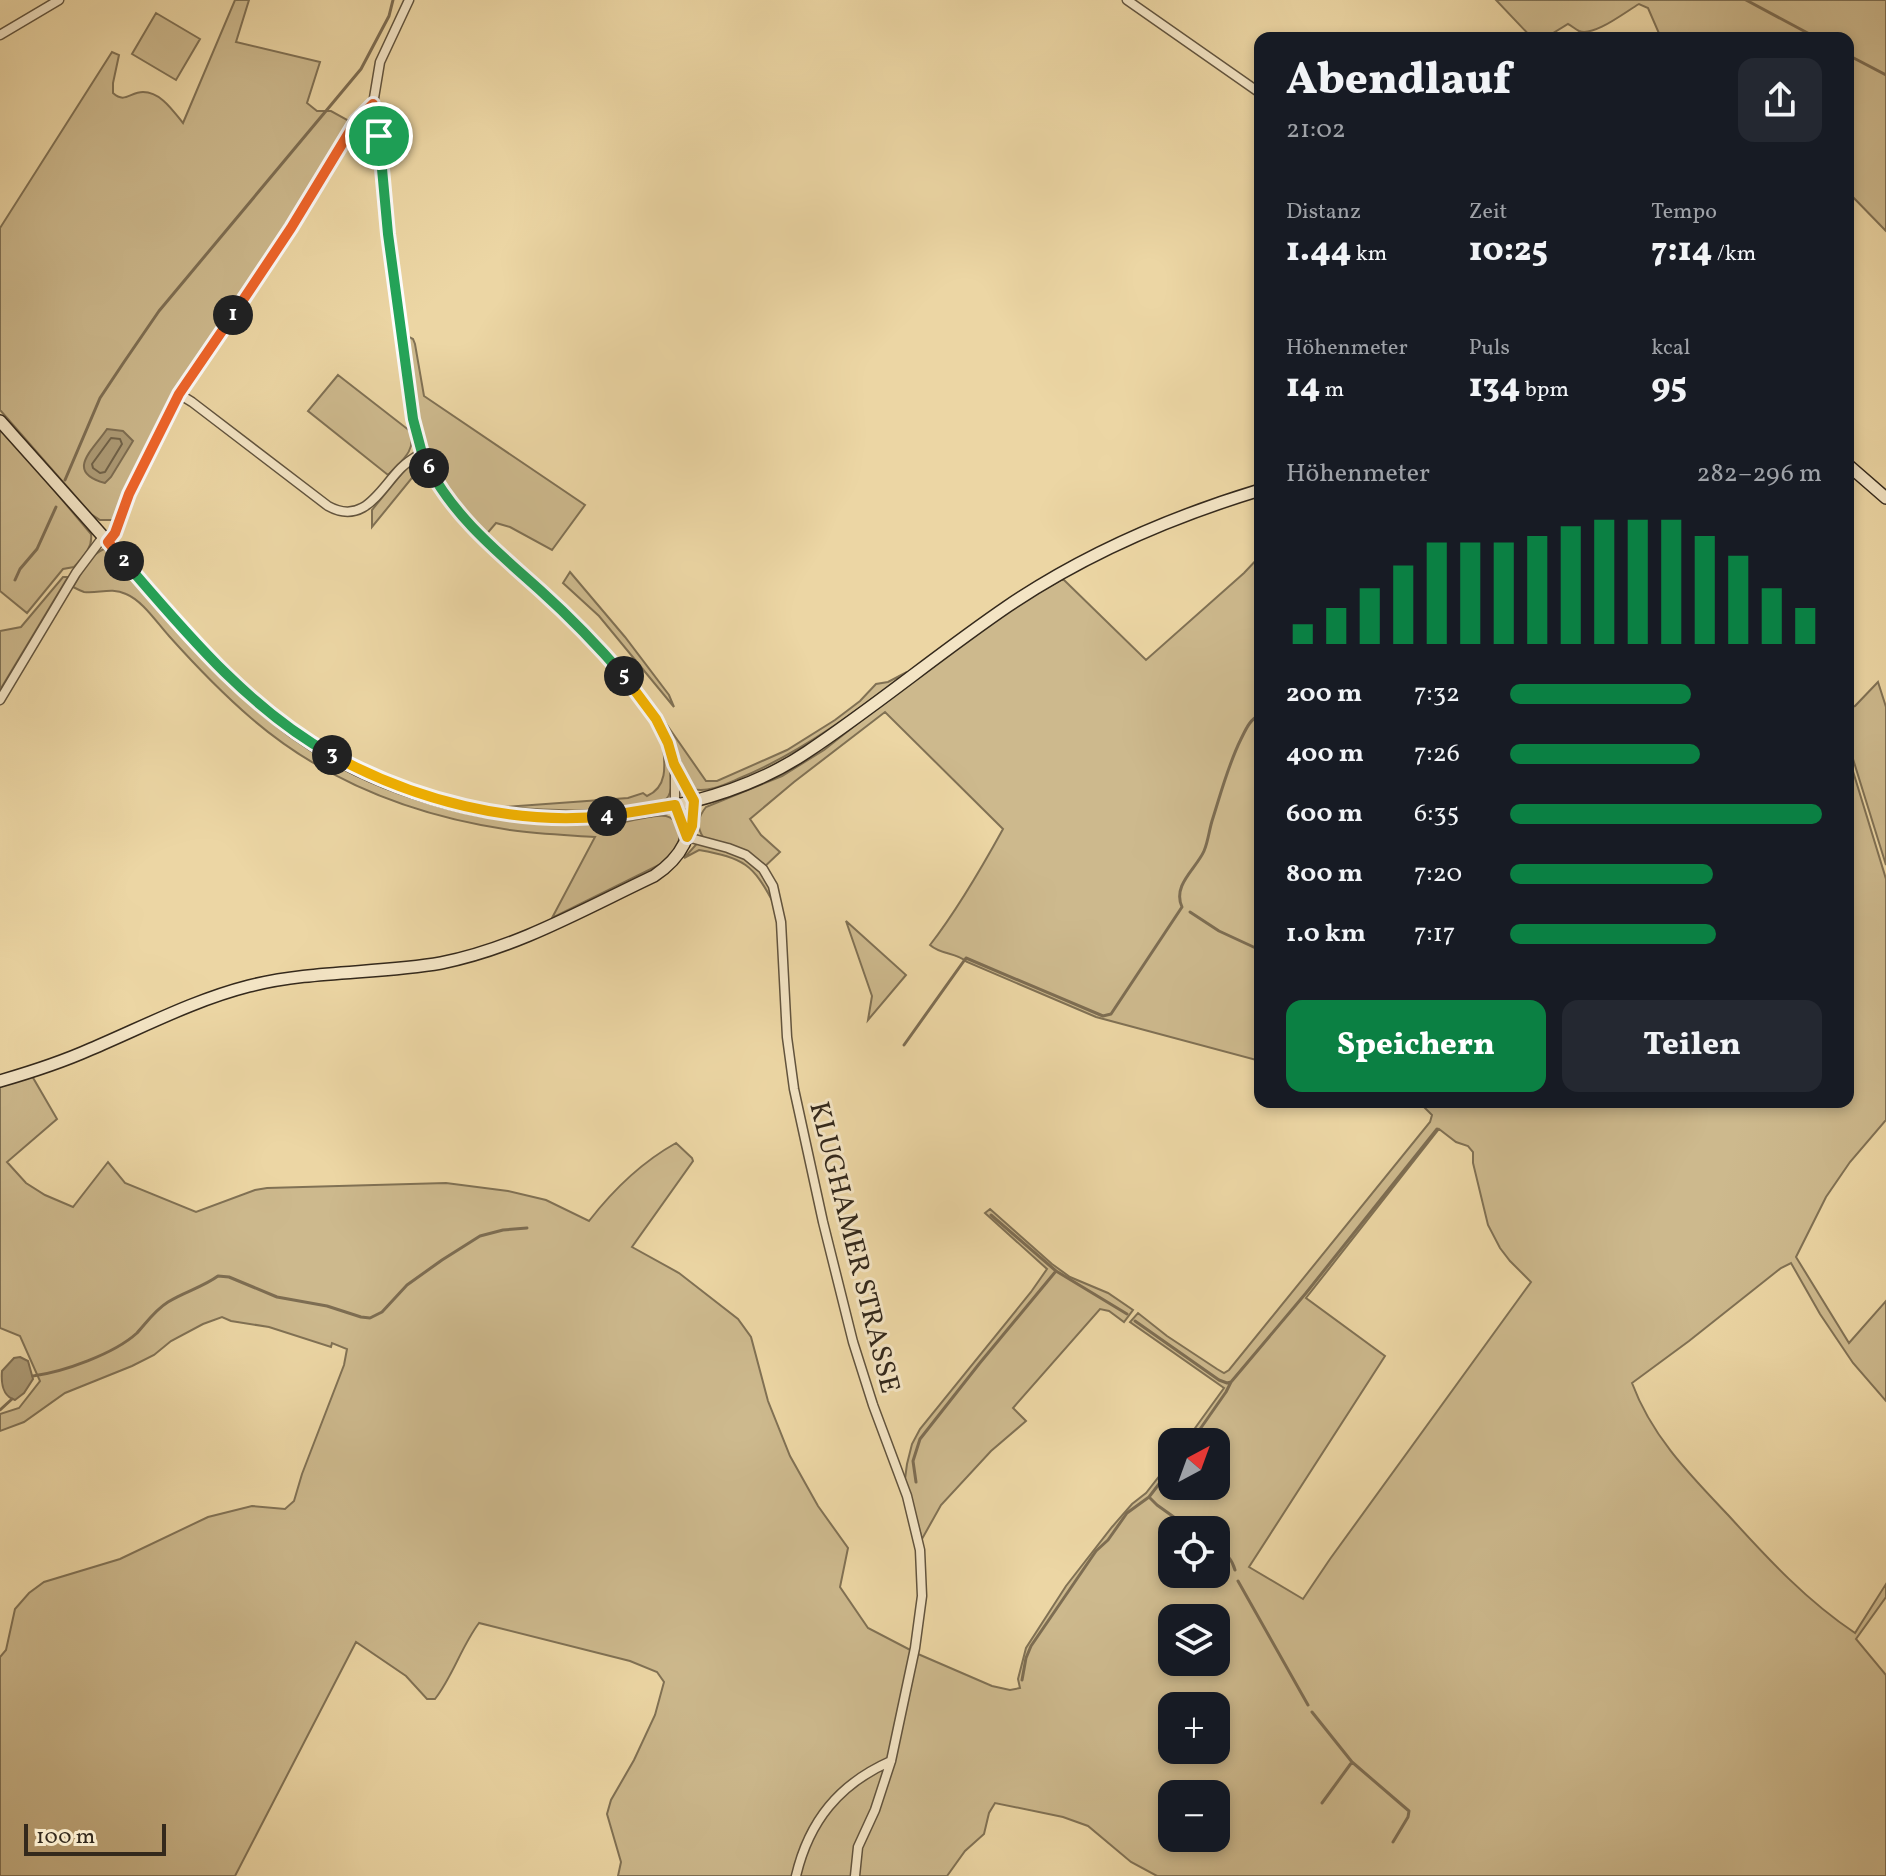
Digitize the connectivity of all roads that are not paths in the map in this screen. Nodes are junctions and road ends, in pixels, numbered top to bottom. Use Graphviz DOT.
graph roads {
  1 [pos="59,0"];
  2 [pos="409,0"];
  3 [pos="1127,0"];
  4 [pos="0,35"];
  5 [pos="1254,89"];
  6 [pos="373,104"];
  7 [pos="179,394"];
  8 [pos="0,421"];
  9 [pos="422,453"];
  10 [pos="1854,470"];
  11 [pos="1254,492"];
  12 [pos="1886,498"];
  13 [pos="106,540"];
  14 [pos="0,700"];
  15 [pos="674,764"];
  16 [pos="694,801"];
  17 [pos="675,805"];
  18 [pos="687,837"];
  19 [pos="0,1081"];
  20 [pos="891,1761"];
  21 [pos="796,1876"];
  22 [pos="855,1876"];
  1 -- 4 [label="street"];
  2 -- 6 [label="street"];
  3 -- 5 [label="street"];
  6 -- 7 [label="street"];
  6 -- 9 [label="street"];
  7 -- 9 [label="street"];
  7 -- 13 [label="street"];
  8 -- 13 [label="main road"];
  9 -- 15 [label="street"];
  10 -- 12 [label="main road"];
  11 -- 16 [label="main road"];
  13 -- 14 [label="street"];
  13 -- 17 [label="main road"];
  15 -- 16 [label="street"];
  15 -- 17 [label="street"];
  16 -- 17 [label="main road"];
  16 -- 18 [label="main road"];
  17 -- 18 [label="main road"];
  18 -- 19 [label="main road"];
  18 -- 20 [label="street, KLUGHAMER STRASSE"];
  20 -- 21 [label="street"];
  20 -- 22 [label="street, KLUGHAMER STRASSE"];
}
